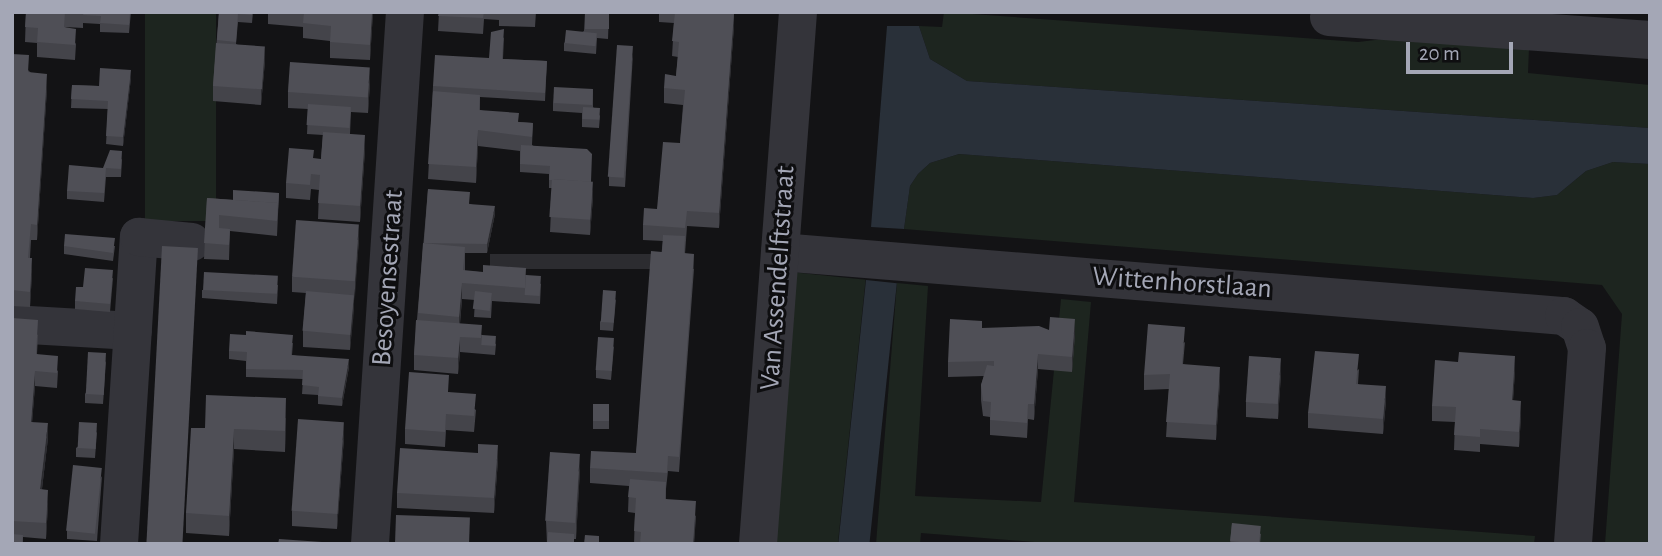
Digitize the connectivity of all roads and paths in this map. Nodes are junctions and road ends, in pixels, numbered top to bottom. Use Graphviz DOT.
graph roads {
  1 [pos="405,12"];
  2 [pos="797,12"];
  3 [pos="1329,17"];
  4 [pos="1650,40"];
  5 [pos="192,242"];
  6 [pos="780,252"];
  7 [pos="12,324"];
  8 [pos="133,331"];
  9 [pos="119,544"];
  10 [pos="370,544"];
  11 [pos="758,544"];
  12 [pos="1573,544"];
  1 -- 10 [label="street, Besoyensestraat"];
  2 -- 6 [label="street, Van Assendelftstraat"];
  3 -- 4 [label="street"];
  5 -- 8 [label="street"];
  6 -- 11 [label="street, Van Assendelftstraat"];
  6 -- 12 [label="street, Wittenhorstlaan"];
  7 -- 8 [label="street"];
  8 -- 9 [label="street"];
}
